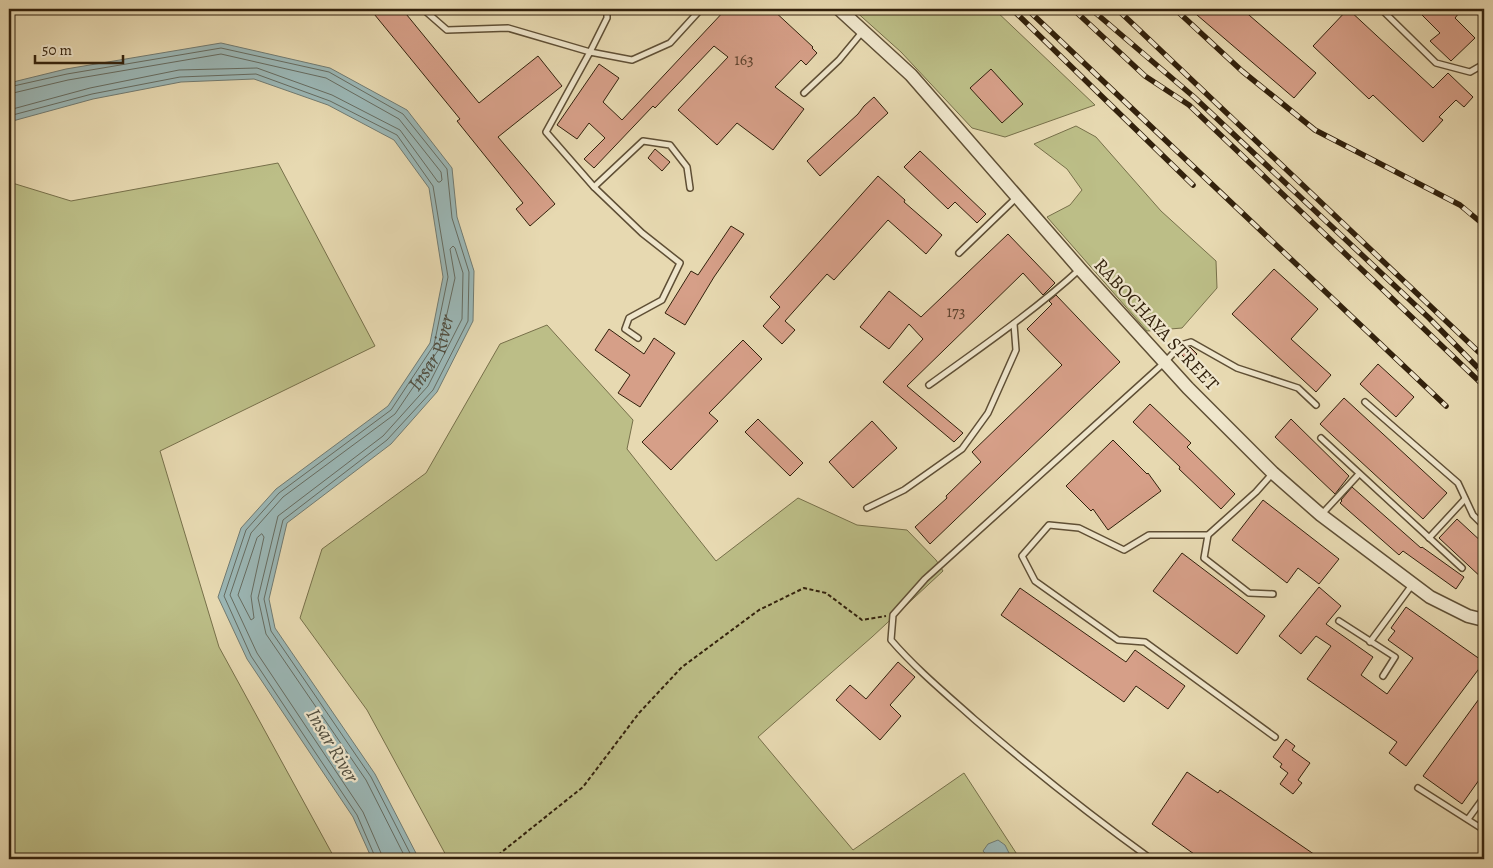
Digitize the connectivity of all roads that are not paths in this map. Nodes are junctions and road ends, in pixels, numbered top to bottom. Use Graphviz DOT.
graph roads {
  1 [pos="423,9"];
  2 [pos="607,9"];
  3 [pos="701,9"];
  4 [pos="839,9"];
  5 [pos="1381,9"];
  6 [pos="1477,9"];
  7 [pos="1484,16"];
  8 [pos="864,30"];
  9 [pos="590,52"];
  10 [pos="1484,64"];
  11 [pos="804,93"];
  12 [pos="594,186"];
  13 [pos="690,188"];
  14 [pos="1018,196"];
  15 [pos="959,253"];
  16 [pos="1080,269"];
  17 [pos="1014,324"];
  18 [pos="638,338"];
  19 [pos="1165,362"];
  20 [pos="929,385"];
  21 [pos="1365,402"];
  22 [pos="1316,405"];
  23 [pos="1321,438"];
  24 [pos="1273,473"];
  25 [pos="1359,474"];
  26 [pos="1465,498"];
  27 [pos="867,508"];
  28 [pos="1321,516"];
  29 [pos="1484,526"];
  30 [pos="1208,535"];
  31 [pos="1429,538"];
  32 [pos="1462,568"];
  33 [pos="1413,585"];
  34 [pos="1273,594"];
  35 [pos="1484,620"];
  36 [pos="1339,621"];
  37 [pos="1370,642"];
  38 [pos="1382,676"];
  39 [pos="1275,738"];
  40 [pos="1418,788"];
  41 [pos="1484,797"];
  42 [pos="1468,819"];
  43 [pos="1484,830"];
  44 [pos="1151,859"];
  1 -- 9 [label="lane"];
  2 -- 9 [label="lane"];
  3 -- 9 [label="lane"];
  4 -- 8 [label="street, RABOCHAYA STREET"];
  5 -- 10 [label="lane"];
  6 -- 7 [label="lane"];
  8 -- 11 [label="lane"];
  8 -- 14 [label="street, RABOCHAYA STREET"];
  9 -- 12 [label="lane"];
  12 -- 13 [label="lane"];
  12 -- 18 [label="lane"];
  14 -- 15 [label="lane"];
  14 -- 16 [label="street, RABOCHAYA STREET"];
  16 -- 17 [label="lane"];
  16 -- 19 [label="street, RABOCHAYA STREET"];
  17 -- 20 [label="lane"];
  17 -- 27 [label="lane"];
  19 -- 22 [label="lane"];
  19 -- 24 [label="street, RABOCHAYA STREET"];
  19 -- 44 [label="lane"];
  21 -- 26 [label="lane"];
  23 -- 25 [label="lane"];
  24 -- 28 [label="street, RABOCHAYA STREET"];
  24 -- 30 [label="lane"];
  25 -- 28 [label="lane"];
  25 -- 31 [label="lane"];
  26 -- 29 [label="lane"];
  26 -- 31 [label="lane"];
  28 -- 33 [label="street, RABOCHAYA STREET"];
  30 -- 34 [label="lane"];
  30 -- 39 [label="lane"];
  31 -- 32 [label="lane"];
  33 -- 35 [label="street, RABOCHAYA STREET"];
  33 -- 37 [label="lane"];
  36 -- 37 [label="lane"];
  37 -- 38 [label="lane"];
  40 -- 42 [label="lane"];
  41 -- 42 [label="lane"];
  42 -- 43 [label="lane"];
}
